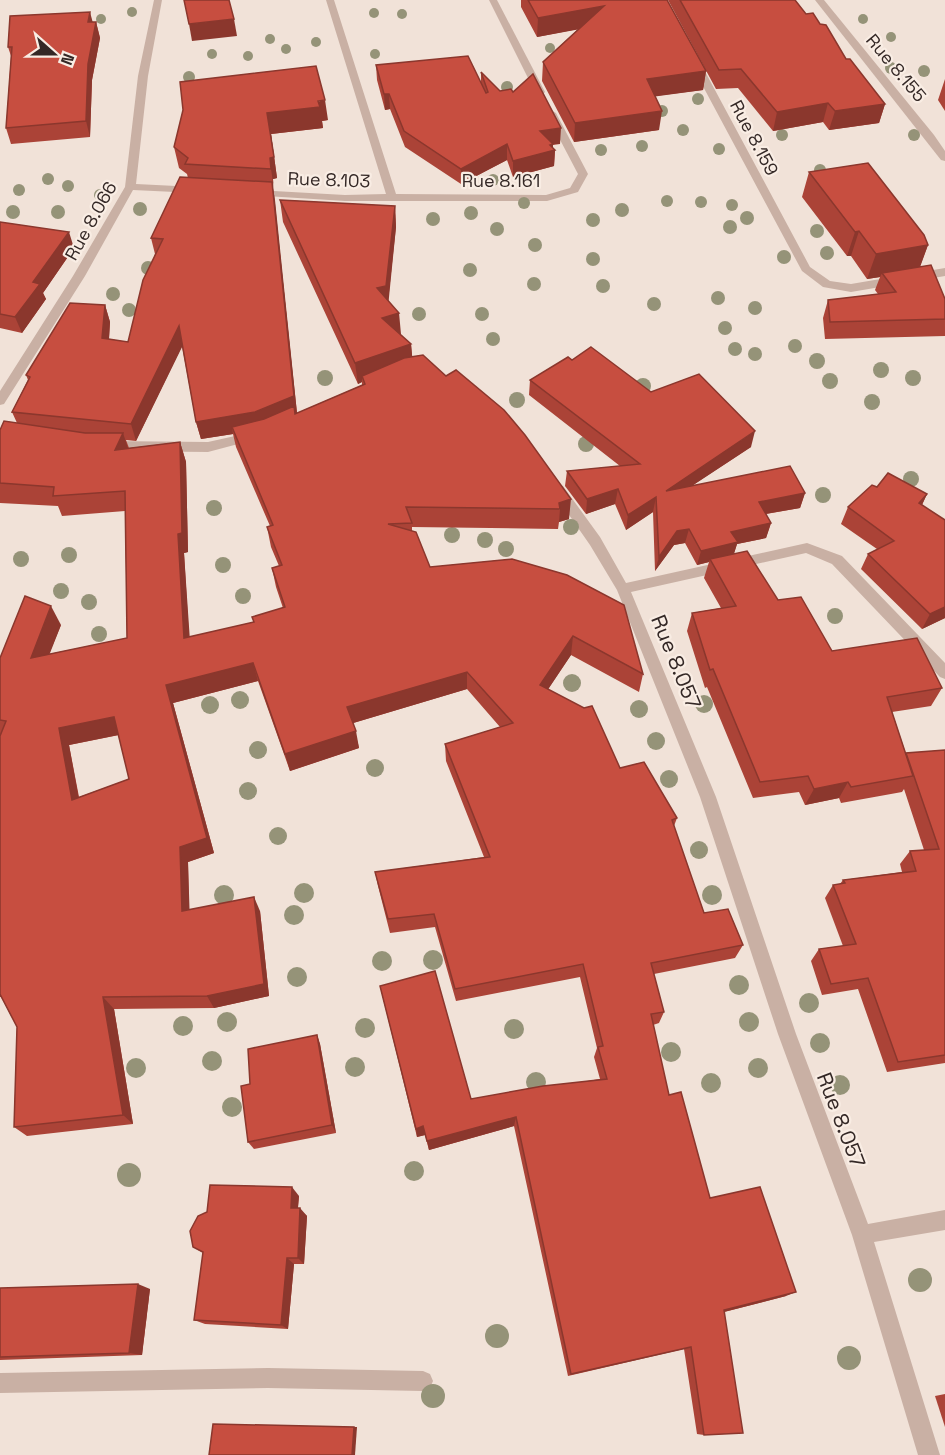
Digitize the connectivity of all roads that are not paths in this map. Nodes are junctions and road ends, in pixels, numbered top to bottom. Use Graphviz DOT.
graph roads {
  1 [pos="158,0"];
  2 [pos="163,0"];
  3 [pos="330,0"];
  4 [pos="493,0"];
  5 [pos="819,0"];
  6 [pos="689,51"];
  7 [pos="945,158"];
  8 [pos="130,187"];
  9 [pos="201,190"];
  10 [pos="249,193"];
  11 [pos="392,197"];
  12 [pos="945,272"];
  13 [pos="0,401"];
  14 [pos="263,434"];
  15 [pos="93,446"];
  16 [pos="550,478"];
  17 [pos="623,589"];
  18 [pos="945,673"];
  19 [pos="945,1220"];
  20 [pos="862,1235"];
  21 [pos="423,1381"];
  22 [pos="0,1383"];
  23 [pos="928,1455"];
  1 -- 2 [label="street"];
  1 -- 8 [label="street, Rue 8.066"];
  3 -- 11 [label="street, Rue 8.103"];
  4 -- 11 [label="street, Rue 8.161"];
  5 -- 7 [label="street, Rue 8.155"];
  6 -- 12 [label="street, Rue 8.159"];
  8 -- 9 [label="street"];
  8 -- 13 [label="street, Rue 8.066"];
  10 -- 11 [label="street, Rue 8.103"];
  14 -- 15 [label="street"];
  16 -- 17 [label="street, Rue 8.057"];
  17 -- 18 [label="street"];
  17 -- 20 [label="street, Rue 8.057"];
  19 -- 20 [label="street"];
  20 -- 23 [label="street, Rue 8.057"];
  21 -- 22 [label="street"];
}
